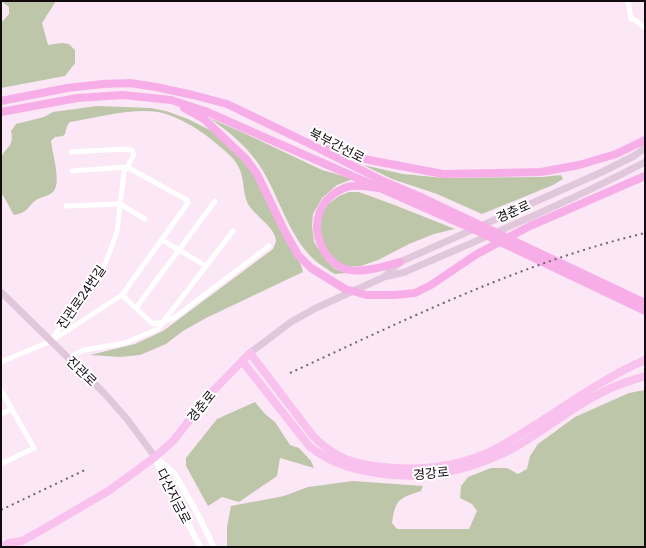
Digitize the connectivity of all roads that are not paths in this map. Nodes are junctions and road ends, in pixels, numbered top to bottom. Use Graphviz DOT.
graph roads {
  1 [pos="628,1"];
  2 [pos="645,28"];
  3 [pos="171,100"];
  4 [pos="1,101"];
  5 [pos="1,112"];
  6 [pos="645,140"];
  7 [pos="310,144"];
  8 [pos="645,148"];
  9 [pos="72,152"];
  10 [pos="645,162"];
  11 [pos="127,167"];
  12 [pos="72,171"];
  13 [pos="645,176"];
  14 [pos="386,190"];
  15 [pos="214,202"];
  16 [pos="120,204"];
  17 [pos="66,206"];
  18 [pos="145,219"];
  19 [pos="233,231"];
  20 [pos="162,240"];
  21 [pos="269,246"];
  22 [pos="179,250"];
  23 [pos="400,262"];
  24 [pos="206,266"];
  25 [pos="384,277"];
  26 [pos="1,292"];
  27 [pos="122,295"];
  28 [pos="645,303"];
  29 [pos="136,308"];
  30 [pos="645,311"];
  31 [pos="163,322"];
  32 [pos="51,341"];
  33 [pos="250,353"];
  34 [pos="68,358"];
  35 [pos="242,360"];
  36 [pos="645,360"];
  37 [pos="1,362"];
  38 [pos="645,376"];
  39 [pos="1,390"];
  40 [pos="12,409"];
  41 [pos="1,414"];
  42 [pos="155,457"];
  43 [pos="1,464"];
  44 [pos="22,545"];
  45 [pos="2,547"];
  46 [pos="200,547"];
  47 [pos="214,547"];
  1 -- 2 [label="street"];
  3 -- 5 [label="highway, 북부간선로"];
  3 -- 13 [label="highway"];
  3 -- 14 [label="highway, 북부간선로"];
  4 -- 7 [label="highway, 북부간선로"];
  6 -- 7 [label="highway"];
  7 -- 28 [label="highway, 북부간선로"];
  8 -- 23 [label="main road, 경춘로"];
  9 -- 11 [label="street, 진관로24번길"];
  10 -- 25 [label="main road, 경춘로"];
  11 -- 12 [label="street"];
  11 -- 16 [label="street, 진관로24번길"];
  11 -- 20 [label="street"];
  14 -- 23 [label="highway"];
  14 -- 30 [label="highway, 북부간선로"];
  15 -- 22 [label="street"];
  16 -- 17 [label="street"];
  16 -- 18 [label="street"];
  16 -- 32 [label="street, 진관로24번길"];
  19 -- 24 [label="street"];
  20 -- 22 [label="street"];
  20 -- 27 [label="street"];
  21 -- 31 [label="street"];
  22 -- 24 [label="street"];
  22 -- 29 [label="street"];
  23 -- 25 [label="main road, 경춘로"];
  24 -- 31 [label="street"];
  25 -- 33 [label="main road, 경춘로"];
  26 -- 32 [label="main road, 진관로"];
  27 -- 29 [label="street"];
  27 -- 32 [label="street"];
  29 -- 31 [label="street"];
  31 -- 34 [label="street"];
  32 -- 34 [label="main road, 진관로"];
  32 -- 37 [label="street"];
  33 -- 35 [label="main road, 경춘로"];
  33 -- 36 [label="main road, 경강로"];
  34 -- 42 [label="main road, 진관로"];
  35 -- 38 [label="main road, 경강로"];
  35 -- 42 [label="main road, 경춘로"];
  39 -- 40 [label="street"];
  40 -- 41 [label="street"];
  40 -- 43 [label="street"];
  42 -- 44 [label="main road, 경춘로"];
  42 -- 46 [label="street, 다산지금로"];
  42 -- 47 [label="street, 다산지금로"];
  44 -- 45 [label="main road, 경춘로"];
}
